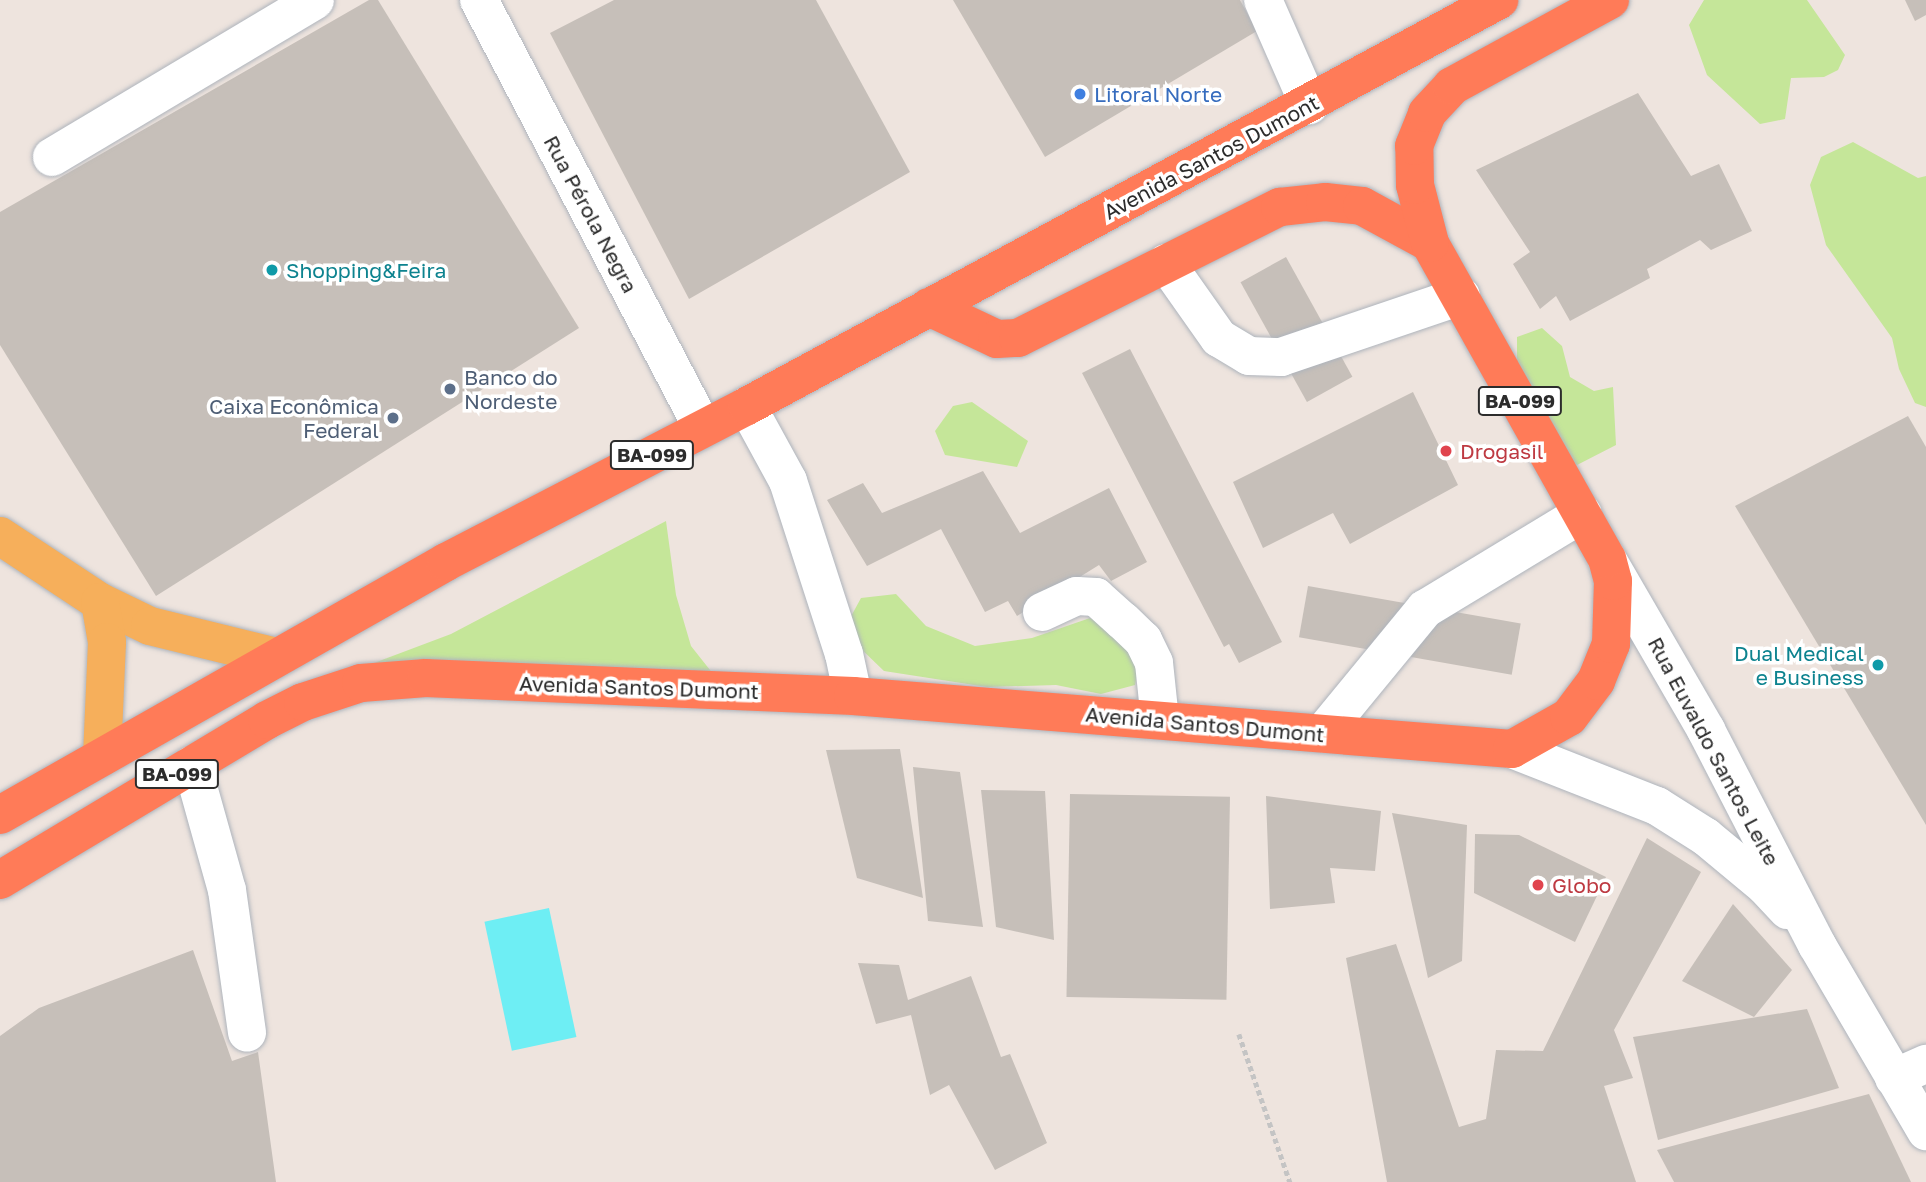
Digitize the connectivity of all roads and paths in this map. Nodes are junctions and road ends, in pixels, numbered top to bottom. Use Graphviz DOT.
graph roads {
  1 [pos="315,0"];
  2 [pos="479,0"];
  3 [pos="1499,0"];
  4 [pos="1610,0"];
  5 [pos="1266,1"];
  6 [pos="1309,105"];
  7 [pos="52,157"];
  8 [pos="1430,243"];
  9 [pos="1166,263"];
  10 [pos="1461,296"];
  11 [pos="929,307"];
  12 [pos="747,405"];
  13 [pos="703,428"];
  14 [pos="1582,514"];
  15 [pos="0,536"];
  16 [pos="1607,559"];
  17 [pos="100,602"];
  18 [pos="1042,612"];
  19 [pos="276,657"];
  20 [pos="853,696"];
  21 [pos="1160,720"];
  22 [pos="1323,733"];
  23 [pos="1512,749"];
  24 [pos="102,757"];
  25 [pos="192,765"];
  26 [pos="0,815"];
  27 [pos="0,880"];
  28 [pos="1817,945"];
  29 [pos="247,1033"];
  30 [pos="1239,1034"];
  31 [pos="1910,1071"];
  32 [pos="1926,1131"];
  33 [pos="1290,1182"];
  1 -- 7 [label="street"];
  2 -- 13 [label="street, Rua Pérola Negra"];
  3 -- 6 [label="highway, Avenida Santos Dumont / BA-099"];
  4 -- 8 [label="highway, BA-099"];
  5 -- 6 [label="street"];
  6 -- 11 [label="highway, Avenida Santos Dumont / BA-099"];
  8 -- 9 [label="highway"];
  8 -- 10 [label="highway, BA-099"];
  9 -- 10 [label="street"];
  9 -- 11 [label="highway"];
  10 -- 14 [label="highway, BA-099"];
  11 -- 12 [label="highway, Avenida Santos Dumont / BA-099"];
  12 -- 13 [label="highway, Avenida Santos Dumont / BA-099"];
  12 -- 20 [label="street"];
  13 -- 19 [label="highway, Avenida Santos Dumont / BA-099"];
  14 -- 16 [label="highway, BA-099"];
  14 -- 22 [label="street"];
  15 -- 17 [label="main road"];
  16 -- 23 [label="highway, BA-099"];
  16 -- 28 [label="street, Rua Euvaldo Santos Leite"];
  17 -- 19 [label="main road"];
  17 -- 24 [label="main road"];
  18 -- 21 [label="street"];
  19 -- 24 [label="highway, Avenida Santos Dumont / BA-099"];
  20 -- 21 [label="highway, Avenida Santos Dumont / BA-099"];
  20 -- 25 [label="highway, Avenida Santos Dumont / BA-099"];
  21 -- 22 [label="highway, Avenida Santos Dumont / BA-099"];
  22 -- 23 [label="highway, Avenida Santos Dumont / BA-099"];
  23 -- 28 [label="street, Rua Euvaldo Santos Leite"];
  24 -- 26 [label="highway, Avenida Santos Dumont / BA-099"];
  25 -- 27 [label="highway, Avenida Santos Dumont / BA-099"];
  25 -- 29 [label="street"];
  28 -- 31 [label="street, Rua Euvaldo Santos Leite"];
  30 -- 33 [label="path"];
  31 -- 32 [label="street, Rua Euvaldo Santos Leite"];
}
